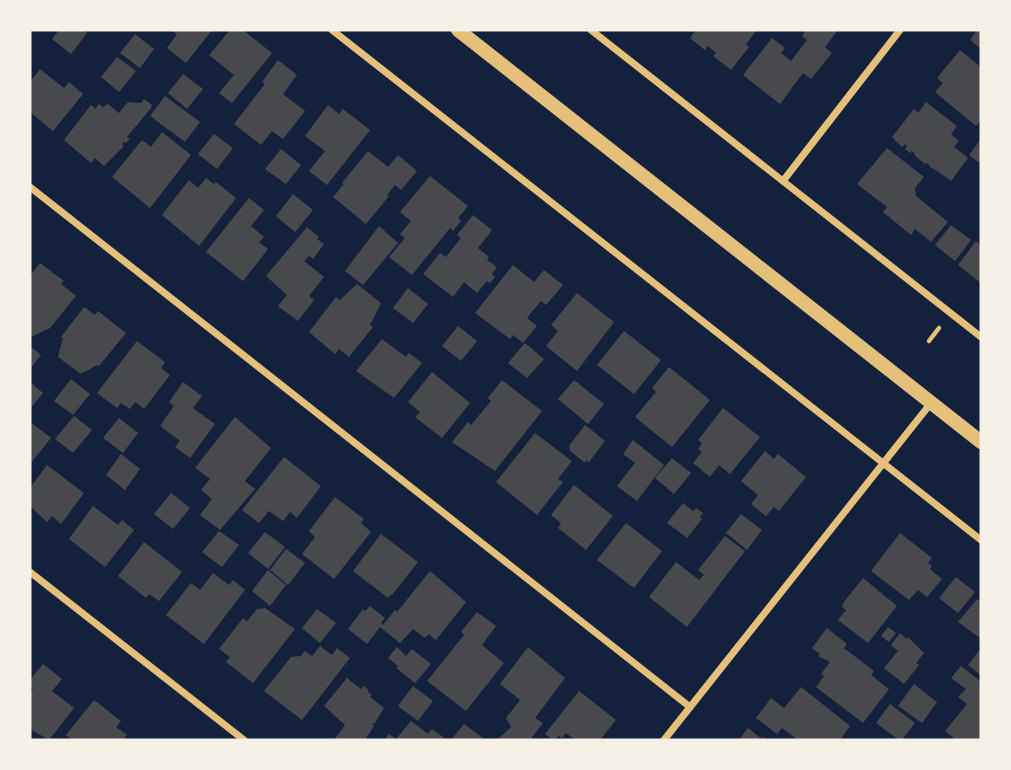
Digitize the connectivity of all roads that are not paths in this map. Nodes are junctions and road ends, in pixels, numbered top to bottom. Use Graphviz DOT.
graph roads {
  1 [pos="332,30"];
  2 [pos="458,30"];
  3 [pos="591,30"];
  4 [pos="900,30"];
  5 [pos="783,181"];
  6 [pos="30,187"];
  7 [pos="981,337"];
  8 [pos="931,403"];
  9 [pos="981,442"];
  10 [pos="884,464"];
  11 [pos="981,540"];
  12 [pos="30,572"];
  13 [pos="690,707"];
  14 [pos="244,740"];
  15 [pos="664,740"];
  1 -- 10 [label="street"];
  2 -- 8 [label="main road"];
  3 -- 5 [label="street"];
  4 -- 5 [label="street"];
  5 -- 7 [label="street"];
  6 -- 13 [label="street"];
  8 -- 9 [label="main road"];
  8 -- 10 [label="street"];
  10 -- 11 [label="street"];
  10 -- 13 [label="street"];
  12 -- 14 [label="street"];
  13 -- 15 [label="street"];
}
